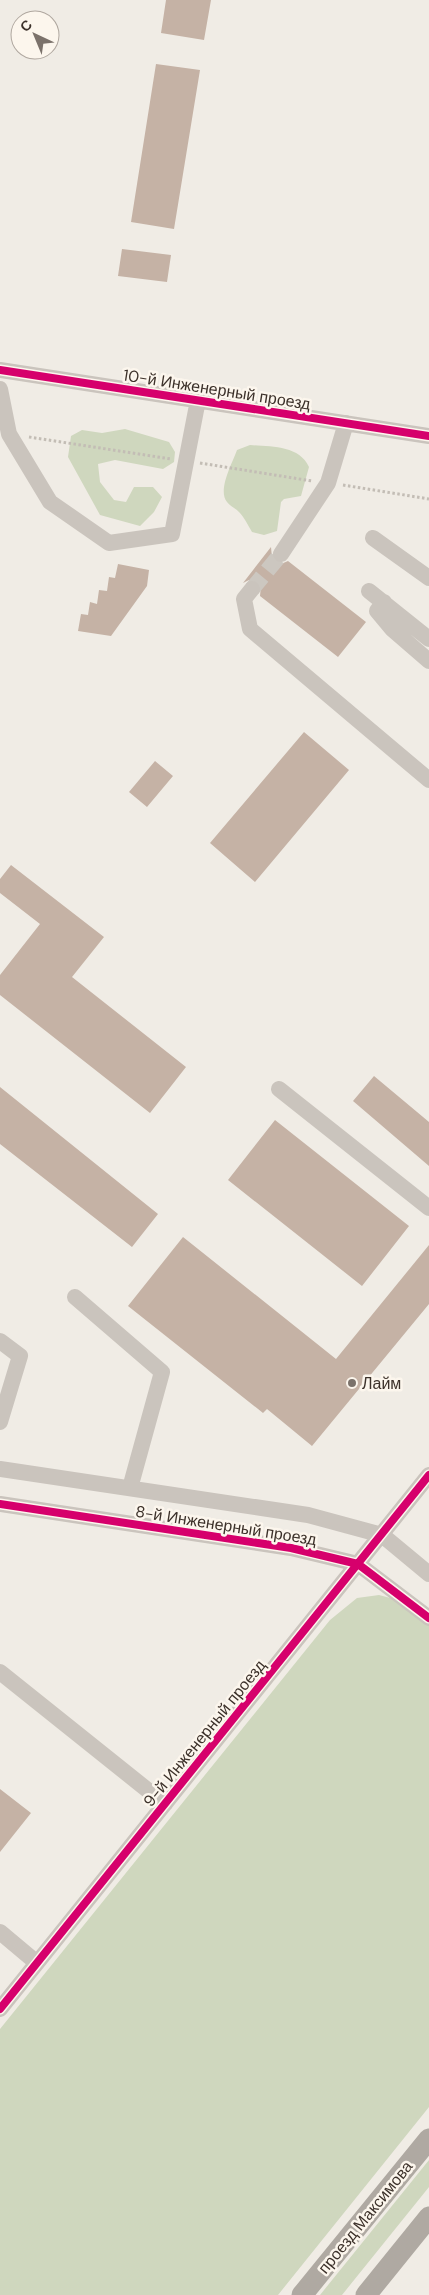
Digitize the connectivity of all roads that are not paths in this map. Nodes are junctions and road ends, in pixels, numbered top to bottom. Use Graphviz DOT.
graph roads {
  1 [pos="0,370"];
  2 [pos="0,389"];
  3 [pos="198,400"];
  4 [pos="346,424"];
  5 [pos="429,436"];
  6 [pos="373,538"];
  7 [pos="281,554"];
  8 [pos="429,578"];
  9 [pos="252,590"];
  10 [pos="369,590"];
  11 [pos="384,602"];
  12 [pos="429,639"];
  13 [pos="429,661"];
  14 [pos="429,780"];
  15 [pos="279,1089"];
  16 [pos="429,1208"];
  17 [pos="75,1297"];
  18 [pos="0,1341"];
  19 [pos="0,1422"];
  20 [pos="0,1469"];
  21 [pos="429,1475"];
  22 [pos="130,1488"];
  23 [pos="0,1504"];
  24 [pos="382,1534"];
  25 [pos="358,1564"];
  26 [pos="429,1574"];
  27 [pos="429,1618"];
  28 [pos="0,1672"];
  29 [pos="165,1804"];
  30 [pos="0,1932"];
  31 [pos="37,1963"];
  32 [pos="0,2009"];
  33 [pos="429,2139"];
  34 [pos="429,2217"];
  35 [pos="302,2295"];
  36 [pos="366,2295"];
  1 -- 3 [label="street, 10-й Инженерный проезд"];
  2 -- 3 [label="street"];
  3 -- 4 [label="street, 10-й Инженерный проезд"];
  4 -- 5 [label="street, 10-й Инженерный проезд"];
  4 -- 7 [label="street"];
  6 -- 8 [label="street"];
  9 -- 14 [label="street"];
  10 -- 11 [label="street"];
  11 -- 12 [label="street"];
  11 -- 13 [label="street"];
  15 -- 16 [label="street"];
  17 -- 22 [label="street"];
  18 -- 19 [label="street"];
  20 -- 22 [label="street, 8-й Инженерный проезд"];
  21 -- 24 [label="street, 9-й Инженерный проезд"];
  22 -- 24 [label="street, 8-й Инженерный проезд"];
  23 -- 25 [label="street, 8-й Инженерный проезд"];
  24 -- 25 [label="street, 9-й Инженерный проезд"];
  24 -- 26 [label="street, 8-й Инженерный проезд"];
  25 -- 27 [label="street, 8-й Инженерный проезд"];
  25 -- 29 [label="street, 9-й Инженерный проезд"];
  28 -- 29 [label="street"];
  29 -- 31 [label="street, 9-й Инженерный проезд"];
  30 -- 31 [label="street"];
  31 -- 32 [label="street, 9-й Инженерный проезд"];
  33 -- 35 [label="main road, проезд Максимова"];
  34 -- 36 [label="main road"];
}
